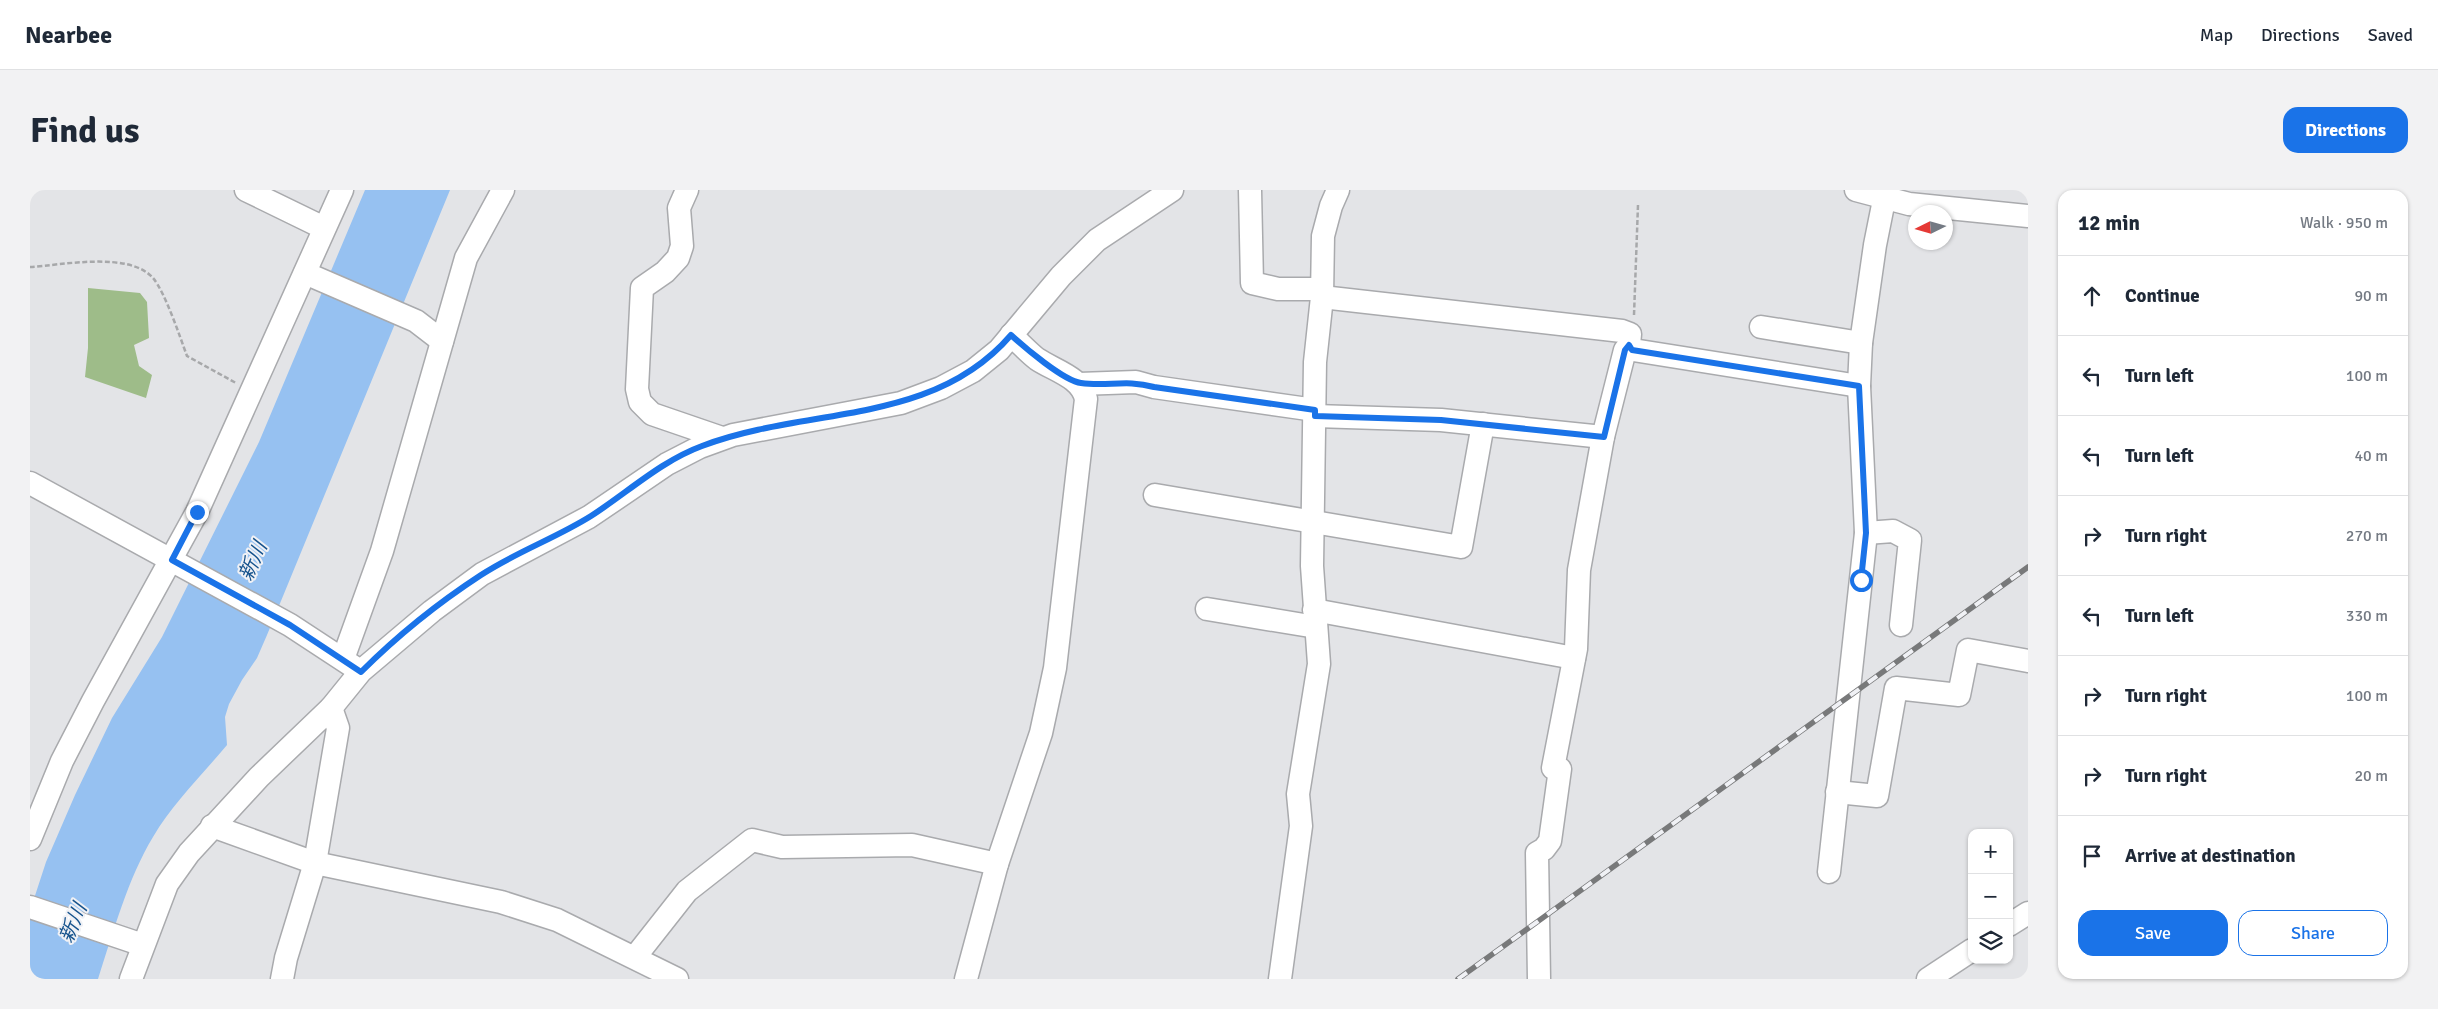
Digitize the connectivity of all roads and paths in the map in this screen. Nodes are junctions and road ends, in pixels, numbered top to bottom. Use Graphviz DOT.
graph roads {
  1 [pos="246,190"];
  2 [pos="342,190"];
  3 [pos="504,190"];
  4 [pos="687,190"];
  5 [pos="1172,190"];
  6 [pos="1250,190"];
  7 [pos="1338,190"];
  8 [pos="1856,190"];
  9 [pos="1885,195"];
  10 [pos="1638,205"];
  11 [pos="2028,216"];
  12 [pos="324,228"];
  13 [pos="30,267"];
  14 [pos="309,275"];
  15 [pos="1322,293"];
  16 [pos="1761,328"];
  17 [pos="1011,335"];
  18 [pos="1630,339"];
  19 [pos="442,341"];
  20 [pos="1861,343"];
  21 [pos="1079,384"];
  22 [pos="1859,386"];
  23 [pos="251,391"];
  24 [pos="1315,413"];
  25 [pos="1483,424"];
  26 [pos="1604,437"];
  27 [pos="722,438"];
  28 [pos="30,482"];
  29 [pos="1155,495"];
  30 [pos="1314,520"];
  31 [pos="1866,533"];
  32 [pos="175,561"];
  33 [pos="1207,609"];
  34 [pos="1315,618"];
  35 [pos="1901,625"];
  36 [pos="1574,658"];
  37 [pos="343,659"];
  38 [pos="2028,661"];
  39 [pos="361,672"];
  40 [pos="331,708"];
  41 [pos="1837,792"];
  42 [pos="212,826"];
  43 [pos="30,839"];
  44 [pos="315,863"];
  45 [pos="997,864"];
  46 [pos="1829,872"];
  47 [pos="30,907"];
  48 [pos="2028,913"];
  49 [pos="2013,922"];
  50 [pos="135,942"];
  51 [pos="1968,953"];
  52 [pos="635,957"];
  53 [pos="131,979"];
  54 [pos="282,979"];
  55 [pos="677,979"];
  56 [pos="966,979"];
  57 [pos="1280,979"];
  58 [pos="1539,979"];
  59 [pos="1928,979"];
  1 -- 12 [label="street"];
  2 -- 12 [label="street"];
  3 -- 19 [label="street"];
  4 -- 27 [label="street"];
  5 -- 17 [label="street"];
  6 -- 15 [label="street"];
  7 -- 15 [label="street"];
  8 -- 9 [label="street"];
  9 -- 11 [label="street"];
  9 -- 20 [label="street"];
  10 -- 18 [label="path"];
  12 -- 14 [label="street"];
  13 -- 23 [label="path"];
  14 -- 19 [label="street"];
  14 -- 23 [label="street"];
  15 -- 18 [label="street"];
  15 -- 24 [label="street"];
  16 -- 20 [label="street"];
  17 -- 21 [label="street"];
  17 -- 27 [label="street"];
  18 -- 22 [label="street"];
  18 -- 26 [label="street"];
  19 -- 37 [label="street"];
  20 -- 22 [label="street"];
  21 -- 24 [label="street"];
  21 -- 45 [label="street"];
  22 -- 31 [label="street"];
  23 -- 32 [label="street"];
  24 -- 25 [label="street"];
  24 -- 30 [label="street"];
  25 -- 26 [label="street"];
  25 -- 30 [label="street"];
  26 -- 36 [label="street"];
  27 -- 39 [label="street"];
  28 -- 32 [label="street"];
  29 -- 30 [label="street"];
  30 -- 34 [label="street"];
  31 -- 35 [label="street"];
  31 -- 41 [label="street"];
  32 -- 37 [label="street"];
  32 -- 43 [label="street"];
  33 -- 34 [label="street"];
  34 -- 36 [label="street"];
  34 -- 57 [label="street"];
  36 -- 58 [label="street"];
  37 -- 39 [label="street"];
  38 -- 41 [label="street"];
  39 -- 40 [label="street"];
  40 -- 42 [label="street"];
  40 -- 44 [label="street"];
  41 -- 46 [label="street"];
  42 -- 44 [label="street"];
  42 -- 50 [label="street"];
  44 -- 52 [label="street"];
  44 -- 54 [label="street"];
  45 -- 52 [label="street"];
  45 -- 56 [label="street"];
  47 -- 50 [label="street"];
  48 -- 49 [label="street"];
  50 -- 53 [label="street"];
  51 -- 59 [label="street"];
  52 -- 55 [label="street"];
}
